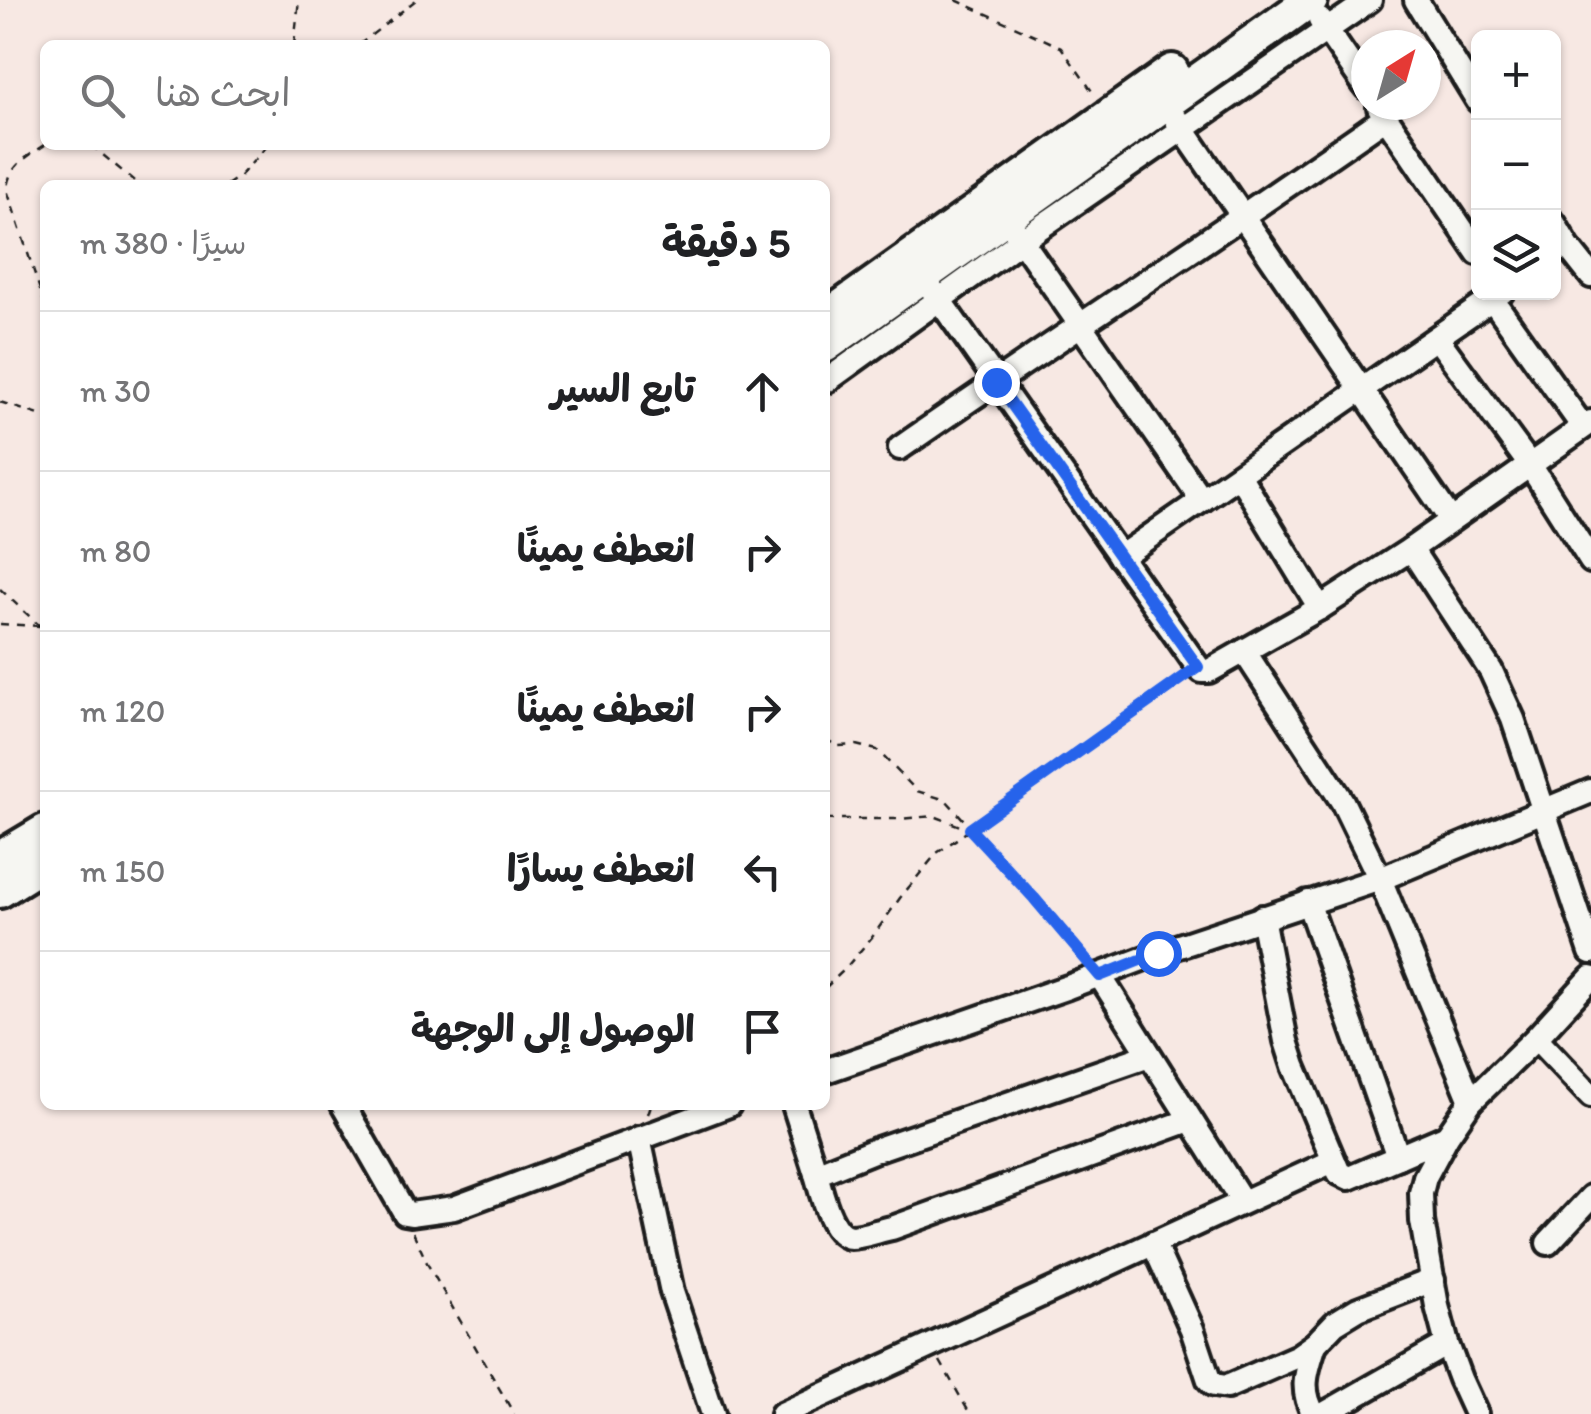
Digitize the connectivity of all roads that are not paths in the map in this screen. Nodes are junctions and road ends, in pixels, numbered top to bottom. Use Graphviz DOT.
graph roads {
  1 [pos="1274,0"];
  2 [pos="1370,0"];
  3 [pos="1416,0"];
  4 [pos="1315,11"];
  5 [pos="1351,65"];
  6 [pos="1471,90"];
  7 [pos="1167,105"];
  8 [pos="1370,120"];
  9 [pos="1388,120"];
  10 [pos="1244,217"];
  11 [pos="1007,218"];
  12 [pos="1471,242"];
  13 [pos="1561,252"];
  14 [pos="1591,276"];
  15 [pos="924,278"];
  16 [pos="1491,300"];
  17 [pos="1500,300"];
  18 [pos="1080,323"];
  19 [pos="830,332"];
  20 [pos="1437,338"];
  21 [pos="830,377"];
  22 [pos="996,382"];
  23 [pos="1362,390"];
  24 [pos="1587,425"];
  25 [pos="900,448"];
  26 [pos="1530,465"];
  27 [pos="1238,475"];
  28 [pos="1202,500"];
  29 [pos="1451,520"];
  30 [pos="1411,549"];
  31 [pos="1120,556"];
  32 [pos="1591,561"];
  33 [pos="1320,608"];
  34 [pos="1244,651"];
  35 [pos="1591,790"];
  36 [pos="1542,809"];
  37 [pos="40,833"];
  38 [pos="0,858"];
  39 [pos="40,866"];
  40 [pos="1380,879"];
  41 [pos="0,891"];
  42 [pos="1308,902"];
  43 [pos="1262,917"];
  44 [pos="1591,952"];
  45 [pos="1100,976"];
  46 [pos="1591,978"];
  47 [pos="1536,1038"];
  48 [pos="1149,1056"];
  49 [pos="830,1069"];
  50 [pos="1591,1096"];
  51 [pos="1471,1101"];
  52 [pos="346,1110"];
  53 [pos="715,1110"];
  54 [pos="796,1110"];
  55 [pos="1190,1120"];
  56 [pos="1447,1136"];
  57 [pos="639,1138"];
  58 [pos="1398,1157"];
  59 [pos="1336,1167"];
  60 [pos="816,1174"];
  61 [pos="1591,1197"];
  62 [pos="1242,1202"];
  63 [pos="1153,1243"];
  64 [pos="1548,1244"];
  65 [pos="1433,1280"];
  66 [pos="1315,1344"];
  67 [pos="1447,1344"];
  68 [pos="713,1414"];
  69 [pos="782,1414"];
  70 [pos="1314,1414"];
  71 [pos="1324,1414"];
  72 [pos="1476,1414"];
  1 -- 7 [label="highway"];
  2 -- 4 [label="street"];
  3 -- 6 [label="street"];
  4 -- 5 [label="street"];
  4 -- 7 [label="highway"];
  7 -- 10 [label="street"];
  7 -- 11 [label="highway"];
  7 -- 11 [label="highway"];
  8 -- 10 [label="street"];
  9 -- 12 [label="street"];
  10 -- 18 [label="street"];
  10 -- 23 [label="street"];
  11 -- 15 [label="highway"];
  11 -- 15 [label="street"];
  11 -- 18 [label="street"];
  13 -- 14 [label="street"];
  15 -- 19 [label="highway"];
  15 -- 21 [label="street"];
  15 -- 22 [label="street"];
  16 -- 20 [label="street"];
  17 -- 24 [label="street"];
  18 -- 22 [label="street"];
  18 -- 28 [label="street"];
  20 -- 23 [label="street"];
  20 -- 26 [label="street"];
  22 -- 25 [label="street"];
  22 -- 31 [label="street"];
  23 -- 27 [label="street"];
  23 -- 29 [label="street"];
  24 -- 26 [label="street"];
  26 -- 29 [label="street"];
  26 -- 32 [label="street"];
  27 -- 28 [label="street"];
  27 -- 33 [label="street"];
  28 -- 31 [label="street"];
  29 -- 30 [label="street"];
  30 -- 33 [label="street"];
  30 -- 36 [label="street"];
  31 -- 34 [label="street"];
  33 -- 34 [label="street"];
  34 -- 40 [label="street"];
  35 -- 36 [label="street"];
  36 -- 40 [label="street"];
  36 -- 44 [label="street"];
  37 -- 38 [label="highway"];
  39 -- 41 [label="highway"];
  40 -- 42 [label="street"];
  40 -- 51 [label="street"];
  42 -- 43 [label="street"];
  42 -- 58 [label="street"];
  43 -- 45 [label="street"];
  43 -- 59 [label="street"];
  45 -- 48 [label="street"];
  45 -- 49 [label="street"];
  46 -- 47 [label="street"];
  47 -- 50 [label="street"];
  47 -- 51 [label="street"];
  48 -- 55 [label="street"];
  48 -- 60 [label="street"];
  51 -- 56 [label="street"];
  52 -- 57 [label="street"];
  53 -- 57 [label="street"];
  54 -- 60 [label="street"];
  55 -- 60 [label="street"];
  55 -- 62 [label="street"];
  56 -- 58 [label="street"];
  56 -- 65 [label="street"];
  57 -- 68 [label="street"];
  58 -- 59 [label="street"];
  59 -- 62 [label="street"];
  61 -- 64 [label="street"];
  62 -- 63 [label="street"];
  63 -- 66 [label="street"];
  63 -- 69 [label="street"];
  65 -- 66 [label="street"];
  65 -- 67 [label="street"];
  66 -- 70 [label="street"];
  67 -- 71 [label="street"];
  67 -- 72 [label="street"];
}
